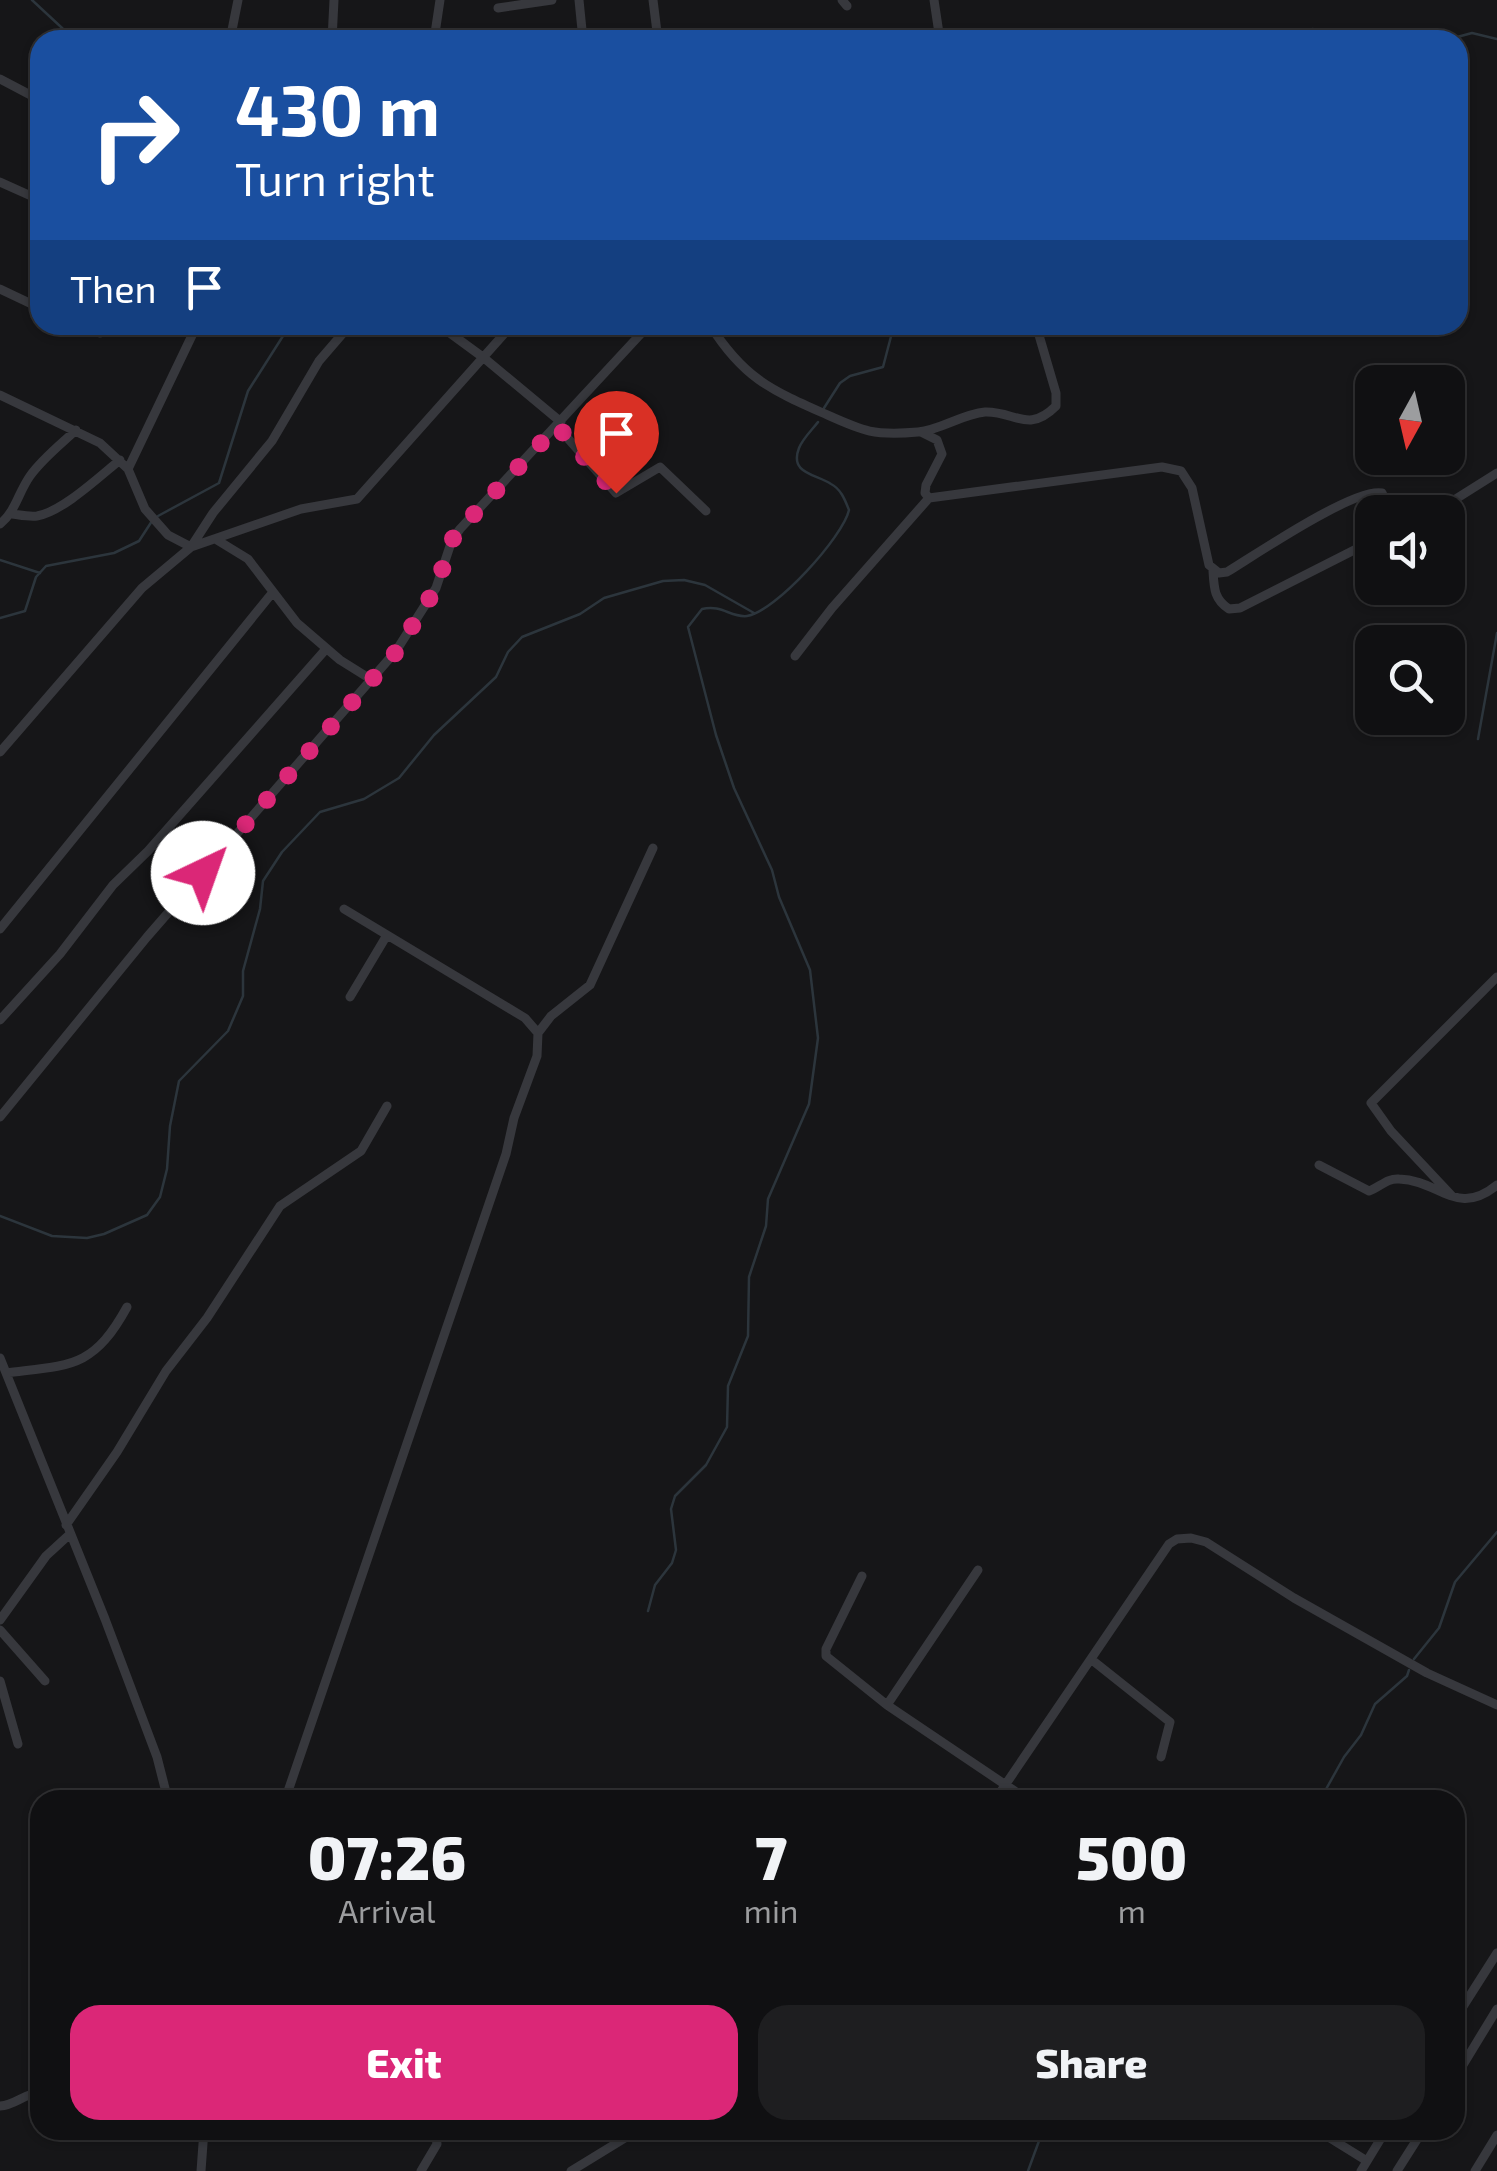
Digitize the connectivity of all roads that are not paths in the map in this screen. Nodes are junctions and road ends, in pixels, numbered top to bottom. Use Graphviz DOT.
graph roads {
  1 [pos="238,0"];
  2 [pos="334,0"];
  3 [pos="440,0"];
  4 [pos="552,0"];
  5 [pos="580,0"];
  6 [pos="652,0"];
  7 [pos="934,0"];
  8 [pos="498,8"];
  9 [pos="232,30"];
  10 [pos="332,30"];
  11 [pos="436,30"];
  12 [pos="582,30"];
  13 [pos="656,30"];
  14 [pos="938,30"];
  15 [pos="0,79"];
  16 [pos="30,95"];
  17 [pos="0,182"];
  18 [pos="30,196"];
  19 [pos="0,289"];
  20 [pos="30,303"];
  21 [pos="193,335"];
  22 [pos="342,335"];
  23 [pos="453,335"];
  24 [pos="504,335"];
  25 [pos="640,335"];
  26 [pos="717,335"];
  27 [pos="1039,335"];
  28 [pos="484,358"];
  29 [pos="0,395"];
  30 [pos="559,424"];
  31 [pos="76,430"];
  32 [pos="921,432"];
  33 [pos="120,460"];
  34 [pos="128,469"];
  35 [pos="1497,474"];
  36 [pos="1463,495"];
  37 [pos="930,498"];
  38 [pos="1355,499"];
  39 [pos="706,510"];
  40 [pos="12,514"];
  41 [pos="0,524"];
  42 [pos="217,540"];
  43 [pos="191,546"];
  44 [pos="1355,549"];
  45 [pos="1213,571"];
  46 [pos="272,592"];
  47 [pos="326,649"];
  48 [pos="795,656"];
  49 [pos="372,680"];
  50 [pos="0,752"];
  51 [pos="653,848"];
  52 [pos="344,909"];
  53 [pos="0,929"];
  54 [pos="387,935"];
  55 [pos="1497,976"];
  56 [pos="350,997"];
  57 [pos="0,1020"];
  58 [pos="538,1033"];
  59 [pos="387,1106"];
  60 [pos="0,1117"];
  61 [pos="1319,1165"];
  62 [pos="1497,1184"];
  63 [pos="1452,1196"];
  64 [pos="126,1307"];
  65 [pos="0,1358"];
  66 [pos="6,1373"];
  67 [pos="68,1529"];
  68 [pos="978,1570"];
  69 [pos="862,1576"];
  70 [pos="0,1620"];
  71 [pos="0,1630"];
  72 [pos="1092,1660"];
  73 [pos="0,1681"];
  74 [pos="45,1681"];
  75 [pos="887,1705"];
  76 [pos="1497,1705"];
  77 [pos="18,1744"];
  78 [pos="1161,1757"];
  79 [pos="1006,1785"];
  80 [pos="165,1790"];
  81 [pos="288,1790"];
  82 [pos="1003,1790"];
  83 [pos="1013,1790"];
  84 [pos="1497,1953"];
  85 [pos="1465,2003"];
  86 [pos="1497,2009"];
  87 [pos="1465,2062"];
  88 [pos="30,2093"];
  89 [pos="0,2106"];
  90 [pos="1497,2135"];
  91 [pos="203,2140"];
  92 [pos="436,2140"];
  93 [pos="622,2140"];
  94 [pos="1333,2140"];
  95 [pos="1380,2140"];
  96 [pos="1416,2140"];
  97 [pos="1368,2161"];
  98 [pos="201,2171"];
  99 [pos="421,2171"];
  100 [pos="572,2171"];
  101 [pos="1361,2171"];
  102 [pos="1397,2171"];
  103 [pos="1474,2171"];
  1 -- 9 [label="street"];
  2 -- 10 [label="street"];
  3 -- 11 [label="street"];
  4 -- 8 [label="street"];
  5 -- 12 [label="street"];
  6 -- 13 [label="street"];
  7 -- 14 [label="street"];
  15 -- 16 [label="street"];
  17 -- 18 [label="street"];
  19 -- 20 [label="street"];
  21 -- 34 [label="street"];
  22 -- 43 [label="street"];
  23 -- 28 [label="street"];
  24 -- 28 [label="street"];
  25 -- 30 [label="street"];
  26 -- 32 [label="street"];
  27 -- 32 [label="street"];
  28 -- 30 [label="street"];
  28 -- 42 [label="street"];
  29 -- 31 [label="street"];
  30 -- 39 [label="street"];
  30 -- 49 [label="street"];
  31 -- 33 [label="street"];
  31 -- 40 [label="street"];
  32 -- 37 [label="street"];
  33 -- 34 [label="street"];
  33 -- 40 [label="street"];
  34 -- 43 [label="street"];
  35 -- 36 [label="street"];
  37 -- 45 [label="street"];
  37 -- 48 [label="street"];
  38 -- 45 [label="street"];
  40 -- 41 [label="street"];
  42 -- 43 [label="street"];
  42 -- 46 [label="street"];
  43 -- 50 [label="street"];
  44 -- 45 [label="street"];
  46 -- 47 [label="street"];
  46 -- 53 [label="street"];
  47 -- 49 [label="street"];
  47 -- 57 [label="street"];
  49 -- 60 [label="street"];
  51 -- 58 [label="street"];
  52 -- 54 [label="street"];
  54 -- 56 [label="street"];
  54 -- 58 [label="street"];
  55 -- 63 [label="street"];
  58 -- 81 [label="street"];
  59 -- 67 [label="street"];
  61 -- 63 [label="street"];
  62 -- 63 [label="street"];
  64 -- 66 [label="street"];
  65 -- 66 [label="street"];
  66 -- 67 [label="street"];
  67 -- 70 [label="street"];
  67 -- 80 [label="street"];
  68 -- 75 [label="street"];
  69 -- 75 [label="street"];
  71 -- 74 [label="street"];
  72 -- 76 [label="street"];
  72 -- 78 [label="street"];
  72 -- 79 [label="street"];
  73 -- 77 [label="street"];
  75 -- 79 [label="street"];
  79 -- 82 [label="street"];
  79 -- 83 [label="street"];
  84 -- 85 [label="street"];
  86 -- 87 [label="street"];
  88 -- 89 [label="street"];
  90 -- 103 [label="street"];
  91 -- 98 [label="street"];
  92 -- 99 [label="street"];
  93 -- 100 [label="street"];
  94 -- 97 [label="street"];
  95 -- 97 [label="street"];
  96 -- 102 [label="street"];
  97 -- 101 [label="street"];
}
